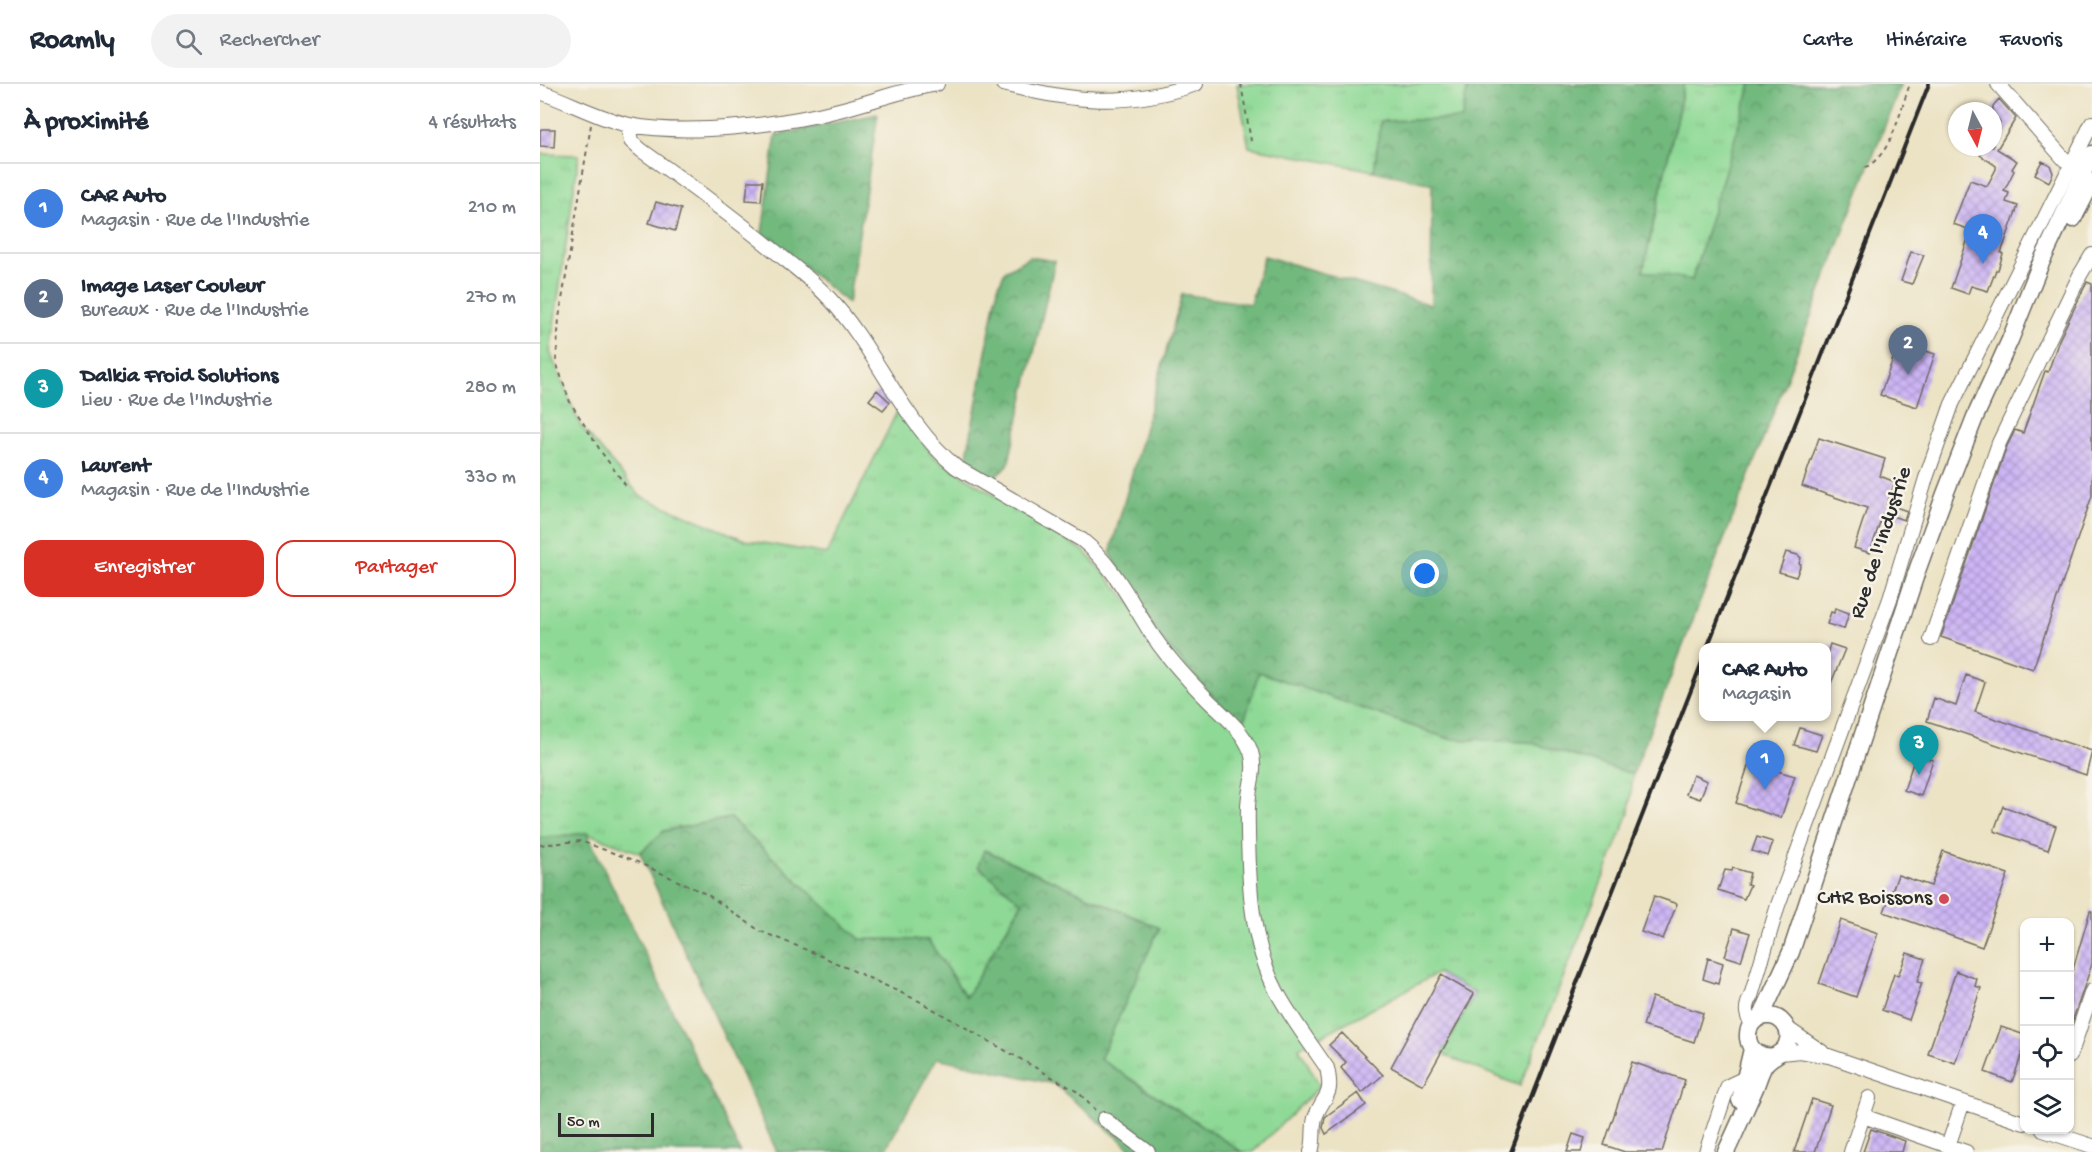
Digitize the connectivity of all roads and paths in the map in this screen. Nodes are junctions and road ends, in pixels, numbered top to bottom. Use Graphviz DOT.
graph roads {
  1 [pos="937,84"];
  2 [pos="1003,84"];
  3 [pos="1196,84"];
  4 [pos="1241,84"];
  5 [pos="1910,84"];
  6 [pos="1998,84"];
  7 [pos="540,92"];
  8 [pos="593,113"];
  9 [pos="2092,123"];
  10 [pos="628,125"];
  11 [pos="1251,141"];
  12 [pos="2092,154"];
  13 [pos="2072,164"];
  14 [pos="1865,168"];
  15 [pos="2092,182"];
  16 [pos="2092,255"];
  17 [pos="2010,340"];
  18 [pos="626,486"];
  19 [pos="1931,639"];
  20 [pos="540,845"];
  21 [pos="1791,952"];
  22 [pos="2092,991"];
  23 [pos="1756,1021"];
  24 [pos="1786,1026"];
  25 [pos="2074,1044"];
  26 [pos="1752,1048"];
  27 [pos="1778,1054"];
  28 [pos="1829,1056"];
  29 [pos="1747,1077"];
  30 [pos="1869,1098"];
  31 [pos="1963,1102"];
  32 [pos="1863,1116"];
  33 [pos="1104,1119"];
  34 [pos="2020,1121"];
  35 [pos="2056,1134"];
  36 [pos="1948,1146"];
  37 [pos="2092,1146"];
  38 [pos="1148,1152"];
  39 [pos="1311,1152"];
  40 [pos="1706,1152"];
  41 [pos="1726,1152"];
  42 [pos="1851,1152"];
  43 [pos="1966,1152"];
  1 -- 10 [label="street"];
  2 -- 3 [label="street"];
  4 -- 11 [label="path"];
  5 -- 14 [label="path"];
  6 -- 13 [label="street"];
  7 -- 8 [label="street"];
  8 -- 10 [label="street"];
  8 -- 18 [label="path"];
  9 -- 13 [label="street, Rue de l'Industrie"];
  10 -- 39 [label="street"];
  12 -- 17 [label="main road, Rue de l'Industrie"];
  13 -- 23 [label="street, Rue de l'Industrie"];
  15 -- 17 [label="main road, Rue de l'Industrie"];
  16 -- 19 [label="street"];
  17 -- 21 [label="main road, Rue de l'Industrie"];
  20 -- 33 [label="path"];
  21 -- 23 [label="main road, Rue de l'Industrie"];
  21 -- 24 [label="main road, Rue de l'Industrie"];
  22 -- 25 [label="street"];
  23 -- 24 [label="main road"];
  23 -- 26 [label="main road"];
  24 -- 27 [label="main road"];
  24 -- 28 [label="street"];
  26 -- 27 [label="main road"];
  26 -- 29 [label="main road"];
  27 -- 28 [label="street"];
  27 -- 41 [label="main road"];
  28 -- 31 [label="street"];
  29 -- 40 [label="street"];
  29 -- 41 [label="main road"];
  30 -- 32 [label="street"];
  31 -- 34 [label="street"];
  31 -- 36 [label="street"];
  32 -- 36 [label="street"];
  32 -- 42 [label="street"];
  33 -- 38 [label="street"];
  35 -- 37 [label="street"];
  36 -- 43 [label="street"];
}
